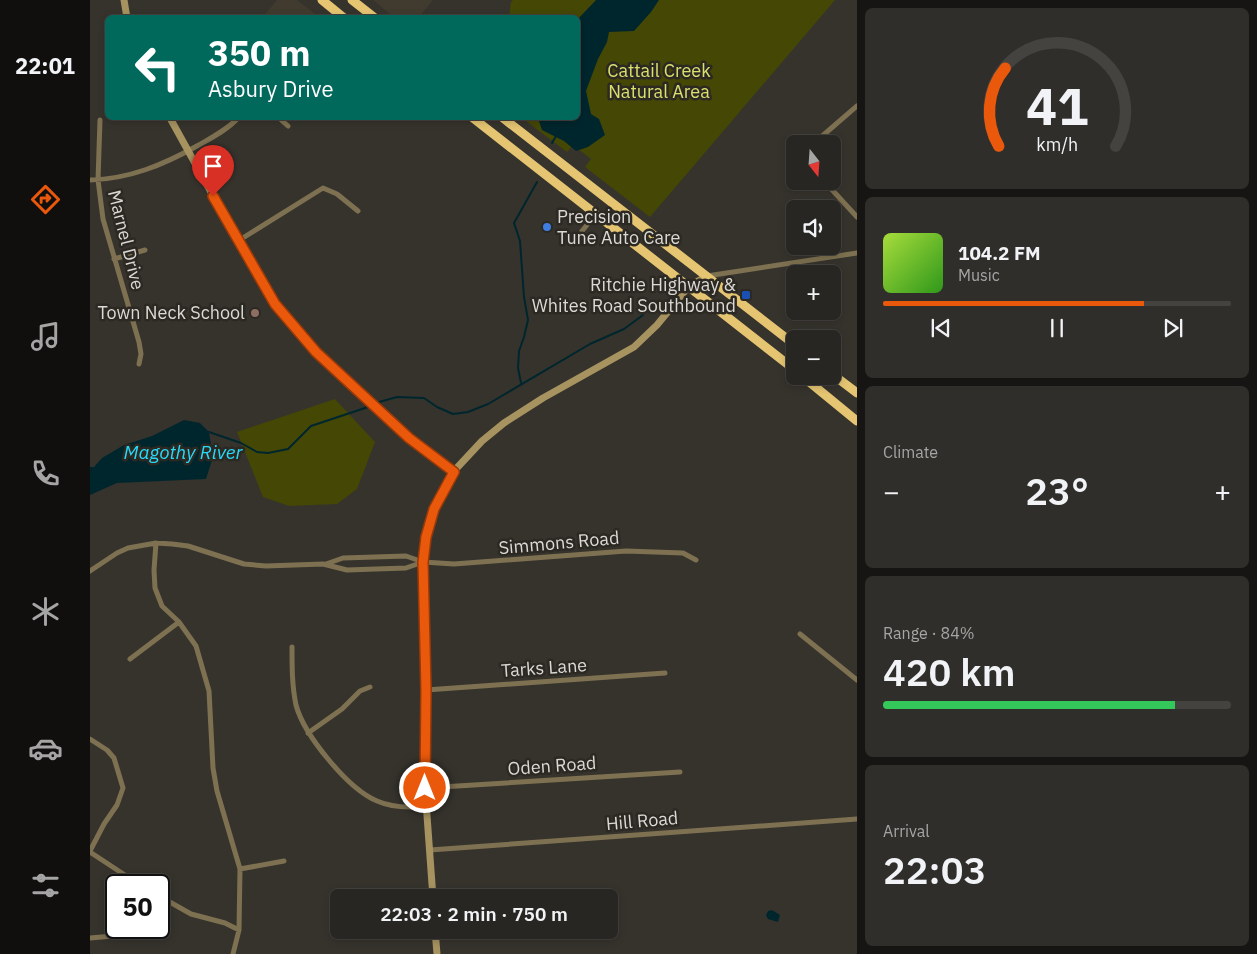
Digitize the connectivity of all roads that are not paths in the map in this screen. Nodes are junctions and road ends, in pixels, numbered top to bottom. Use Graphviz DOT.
graph roads {
  1 [pos="124,0"];
  2 [pos="322,0"];
  3 [pos="352,0"];
  4 [pos="126,15"];
  5 [pos="340,15"];
  6 [pos="371,15"];
  7 [pos="857,106"];
  8 [pos="100,120"];
  9 [pos="171,120"];
  10 [pos="235,120"];
  11 [pos="281,120"];
  12 [pos="476,120"];
  13 [pos="506,120"];
  14 [pos="288,126"];
  15 [pos="823,135"];
  16 [pos="189,150"];
  17 [pos="90,180"];
  18 [pos="98,180"];
  19 [pos="832,190"];
  20 [pos="358,211"];
  21 [pos="596,214"];
  22 [pos="857,216"];
  23 [pos="582,231"];
  24 [pos="238,241"];
  25 [pos="145,250"];
  26 [pos="857,253"];
  27 [pos="114,259"];
  28 [pos="707,276"];
  29 [pos="689,286"];
  30 [pos="786,338"];
  31 [pos="786,363"];
  32 [pos="139,364"];
  33 [pos="841,381"];
  34 [pos="813,385"];
  35 [pos="857,393"];
  36 [pos="857,420"];
  37 [pos="454,472"];
  38 [pos="156,543"];
  39 [pos="696,560"];
  40 [pos="423,562"];
  41 [pos="326,564"];
  42 [pos="90,571"];
  43 [pos="179,622"];
  44 [pos="800,634"];
  45 [pos="292,648"];
  46 [pos="130,659"];
  47 [pos="665,673"];
  48 [pos="857,680"];
  49 [pos="370,687"];
  50 [pos="426,690"];
  51 [pos="308,732"];
  52 [pos="90,740"];
  53 [pos="680,772"];
  54 [pos="425,788"];
  55 [pos="426,806"];
  56 [pos="857,819"];
  57 [pos="430,850"];
  58 [pos="90,852"];
  59 [pos="284,861"];
  60 [pos="240,869"];
  61 [pos="123,874"];
  62 [pos="432,889"];
  63 [pos="170,902"];
  64 [pos="239,930"];
  65 [pos="105,937"];
  66 [pos="90,938"];
  67 [pos="436,939"];
  68 [pos="233,954"];
  69 [pos="437,954"];
  1 -- 4 [label="main road"];
  2 -- 5 [label="highway"];
  3 -- 6 [label="highway"];
  7 -- 15 [label="street"];
  8 -- 18 [label="street, Marnel Drive"];
  9 -- 16 [label="main road"];
  10 -- 16 [label="street"];
  11 -- 14 [label="street"];
  12 -- 21 [label="highway"];
  13 -- 28 [label="highway"];
  16 -- 18 [label="street"];
  16 -- 24 [label="main road"];
  17 -- 18 [label="street"];
  18 -- 27 [label="street, Marnel Drive"];
  19 -- 22 [label="street"];
  20 -- 24 [label="street"];
  21 -- 23 [label="street"];
  21 -- 29 [label="highway"];
  24 -- 37 [label="main road"];
  25 -- 27 [label="street"];
  26 -- 28 [label="street"];
  27 -- 32 [label="street, Marnel Drive"];
  28 -- 29 [label="main road"];
  28 -- 30 [label="highway"];
  29 -- 31 [label="highway"];
  29 -- 37 [label="main road"];
  33 -- 35 [label="highway"];
  34 -- 36 [label="highway"];
  37 -- 40 [label="main road"];
  38 -- 41 [label="street"];
  38 -- 42 [label="street"];
  38 -- 43 [label="street"];
  39 -- 40 [label="street, Simmons Road"];
  40 -- 41 [label="street"];
  40 -- 41 [label="street"];
  40 -- 50 [label="main road"];
  43 -- 46 [label="street"];
  43 -- 60 [label="street"];
  44 -- 48 [label="street"];
  45 -- 51 [label="street"];
  47 -- 50 [label="street, Tarks Lane"];
  49 -- 51 [label="street"];
  50 -- 54 [label="main road"];
  51 -- 55 [label="street"];
  52 -- 58 [label="street"];
  53 -- 54 [label="street, Oden Road"];
  54 -- 55 [label="main road"];
  55 -- 57 [label="main road"];
  56 -- 57 [label="street, Hill Road"];
  57 -- 62 [label="main road"];
  58 -- 61 [label="street"];
  59 -- 60 [label="street"];
  60 -- 64 [label="street"];
  63 -- 64 [label="street"];
  64 -- 68 [label="street"];
  65 -- 66 [label="street"];
  67 -- 69 [label="main road"];
}
